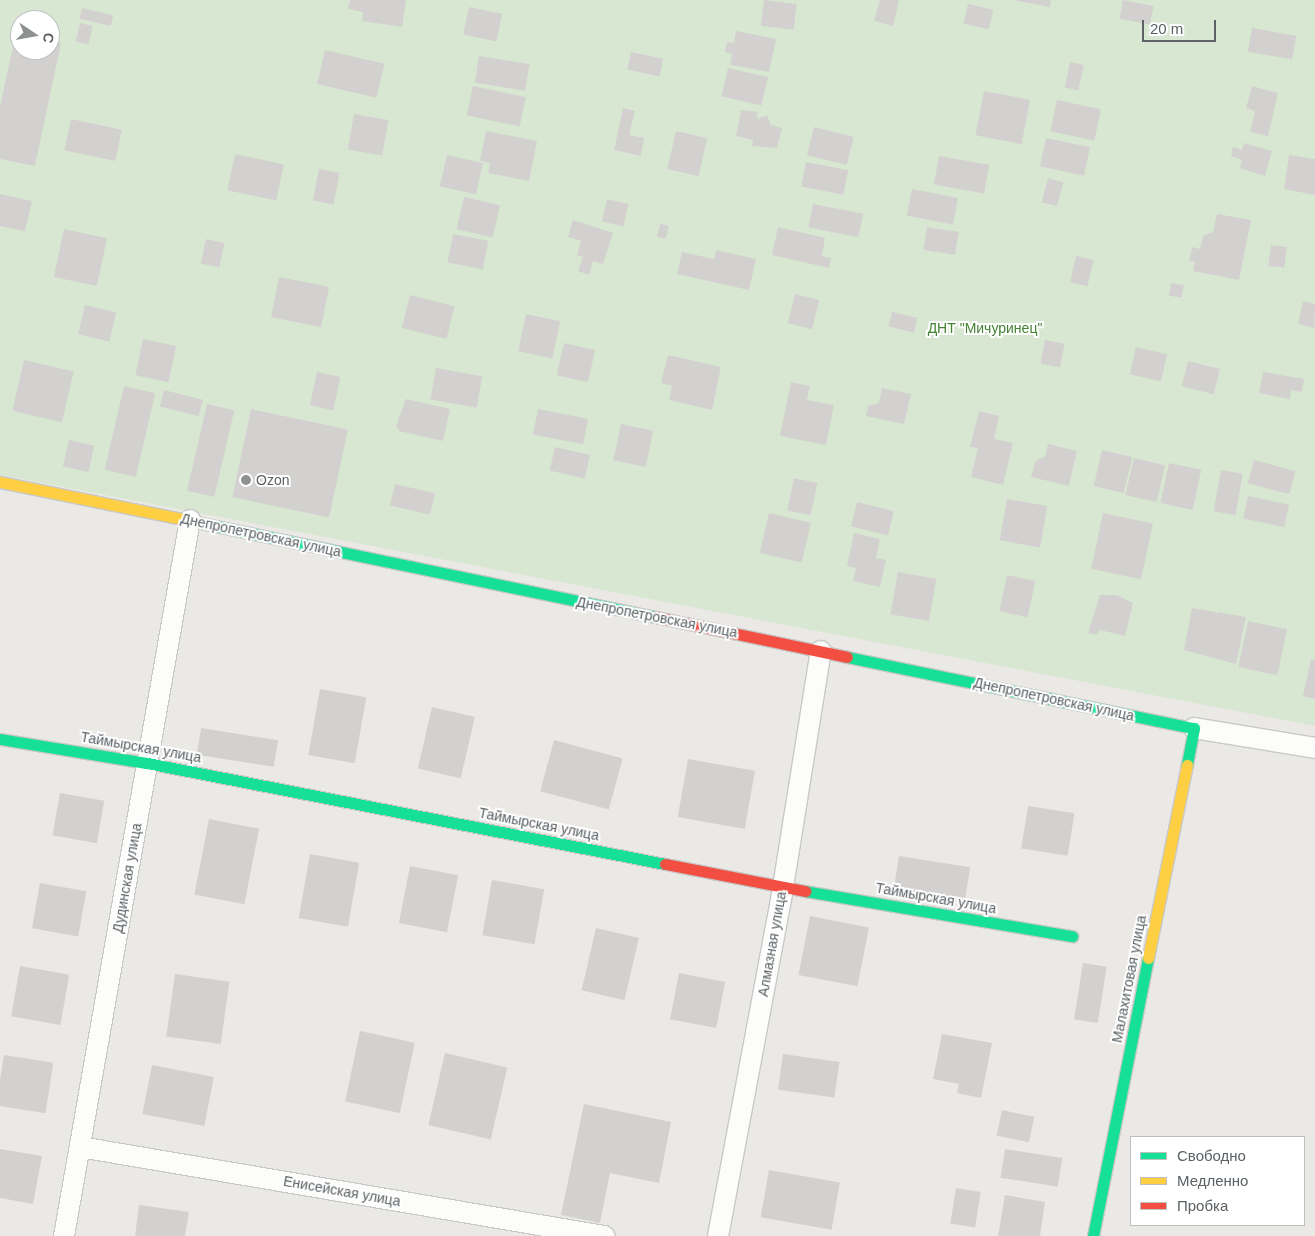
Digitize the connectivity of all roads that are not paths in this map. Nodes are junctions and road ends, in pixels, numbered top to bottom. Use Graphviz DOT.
graph roads {
  1 [pos="0,482"];
  2 [pos="190,520"];
  3 [pos="821,651"];
  4 [pos="1194,728"];
  5 [pos="0,738"];
  6 [pos="1315,748"];
  7 [pos="147,763"];
  8 [pos="783,887"];
  9 [pos="1072,936"];
  10 [pos="80,1147"];
  11 [pos="64,1236"];
  12 [pos="604,1236"];
  13 [pos="718,1236"];
  14 [pos="1093,1236"];
  1 -- 2 [label="street, Днепропетровская улица"];
  2 -- 3 [label="street, Днепропетровская улица"];
  2 -- 7 [label="street, Дудинская улица"];
  3 -- 4 [label="street, Днепропетровская улица"];
  3 -- 8 [label="street, Алмазная улица"];
  4 -- 6 [label="street, Днепропетровская улица"];
  4 -- 14 [label="street, Малахитовая улица"];
  5 -- 7 [label="street, Таймырская улица"];
  7 -- 8 [label="street, Таймырская улица"];
  7 -- 10 [label="street, Дудинская улица"];
  8 -- 9 [label="street, Таймырская улица"];
  8 -- 13 [label="street, Алмазная улица"];
  10 -- 11 [label="street, Дудинская улица"];
  10 -- 12 [label="street, Енисейская улица"];
}
